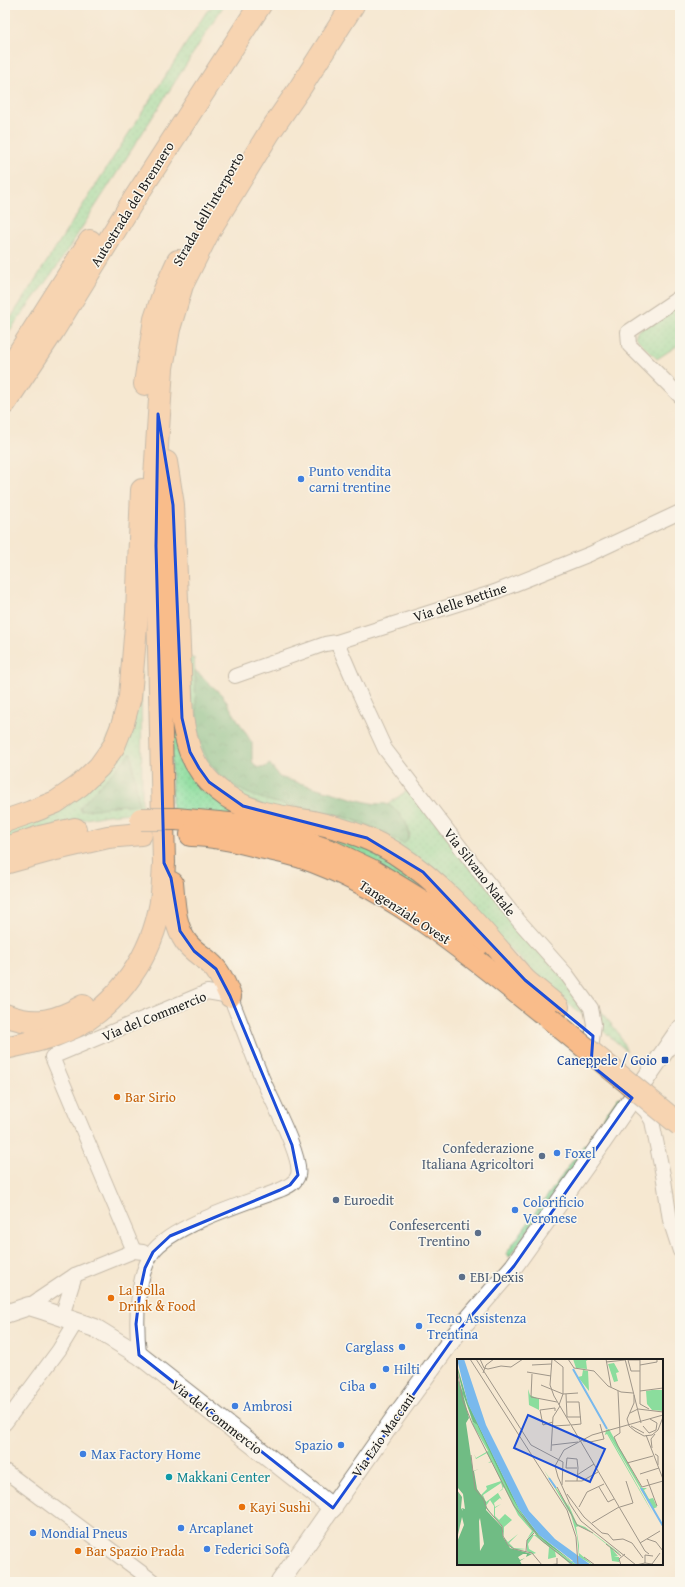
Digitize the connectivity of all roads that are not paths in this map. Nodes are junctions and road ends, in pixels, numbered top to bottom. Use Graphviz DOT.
graph roads {
  1 [pos="243,5"];
  2 [pos="260,5"];
  3 [pos="336,5"];
  4 [pos="353,5"];
  5 [pos="680,297"];
  6 [pos="5,375"];
  7 [pos="680,396"];
  8 [pos="5,403"];
  9 [pos="158,414"];
  10 [pos="142,484"];
  11 [pos="680,512"];
  12 [pos="338,642"];
  13 [pos="235,676"];
  14 [pos="5,821"];
  15 [pos="141,827"];
  16 [pos="176,827"];
  17 [pos="108,837"];
  18 [pos="5,848"];
  19 [pos="5,863"];
  20 [pos="164,863"];
  21 [pos="5,876"];
  22 [pos="525,980"];
  23 [pos="230,996"];
  24 [pos="554,1013"];
  25 [pos="5,1015"];
  26 [pos="680,1029"];
  27 [pos="5,1048"];
  28 [pos="627,1094"];
  29 [pos="680,1108"];
  30 [pos="680,1125"];
  31 [pos="134,1251"];
  32 [pos="680,1251"];
  33 [pos="153,1252"];
  34 [pos="75,1275"];
  35 [pos="29,1306"];
  36 [pos="5,1314"];
  37 [pos="69,1319"];
  38 [pos="139,1355"];
  39 [pos="5,1424"];
  40 [pos="5,1471"];
  41 [pos="333,1508"];
  42 [pos="154,1582"];
  43 [pos="280,1582"];
  1 -- 6 [label="highway, Autostrada del Brennero"];
  2 -- 8 [label="highway, Autostrada del Brennero"];
  3 -- 10 [label="highway, Strada dell'Interporto"];
  4 -- 9 [label="highway, Strada dell'Interporto"];
  5 -- 7 [label="street"];
  9 -- 20 [label="highway"];
  9 -- 22 [label="highway"];
  10 -- 14 [label="highway"];
  10 -- 25 [label="highway"];
  11 -- 12 [label="street, Via delle Bettine"];
  12 -- 13 [label="street, Via delle Bettine"];
  12 -- 28 [label="street, Via Silvano Natale"];
  15 -- 16 [label="highway, Tangenziale Ovest"];
  15 -- 17 [label="highway, Tangenziale Ovest"];
  15 -- 18 [label="highway, Tangenziale Ovest"];
  16 -- 22 [label="highway, Tangenziale Ovest"];
  16 -- 24 [label="highway, Tangenziale Ovest"];
  17 -- 19 [label="highway, Tangenziale Ovest"];
  17 -- 21 [label="highway"];
  20 -- 23 [label="highway"];
  20 -- 27 [label="highway"];
  22 -- 24 [label="highway, Tangenziale Ovest"];
  23 -- 31 [label="street, Via del Commercio"];
  23 -- 33 [label="street"];
  24 -- 29 [label="highway, Tangenziale Ovest"];
  24 -- 30 [label="highway, Tangenziale Ovest, bridge"];
  26 -- 28 [label="street, Via Ezio Maccani"];
  28 -- 32 [label="street"];
  28 -- 41 [label="street, Via Ezio Maccani"];
  31 -- 33 [label="street"];
  31 -- 34 [label="street"];
  33 -- 38 [label="street"];
  34 -- 35 [label="street"];
  34 -- 37 [label="street"];
  35 -- 36 [label="street"];
  35 -- 37 [label="street, Via del Commercio"];
  37 -- 38 [label="street, Via del Commercio"];
  37 -- 39 [label="street"];
  38 -- 41 [label="street, Via del Commercio"];
  40 -- 42 [label="street"];
  41 -- 43 [label="street, Via Ezio Maccani"];
}
